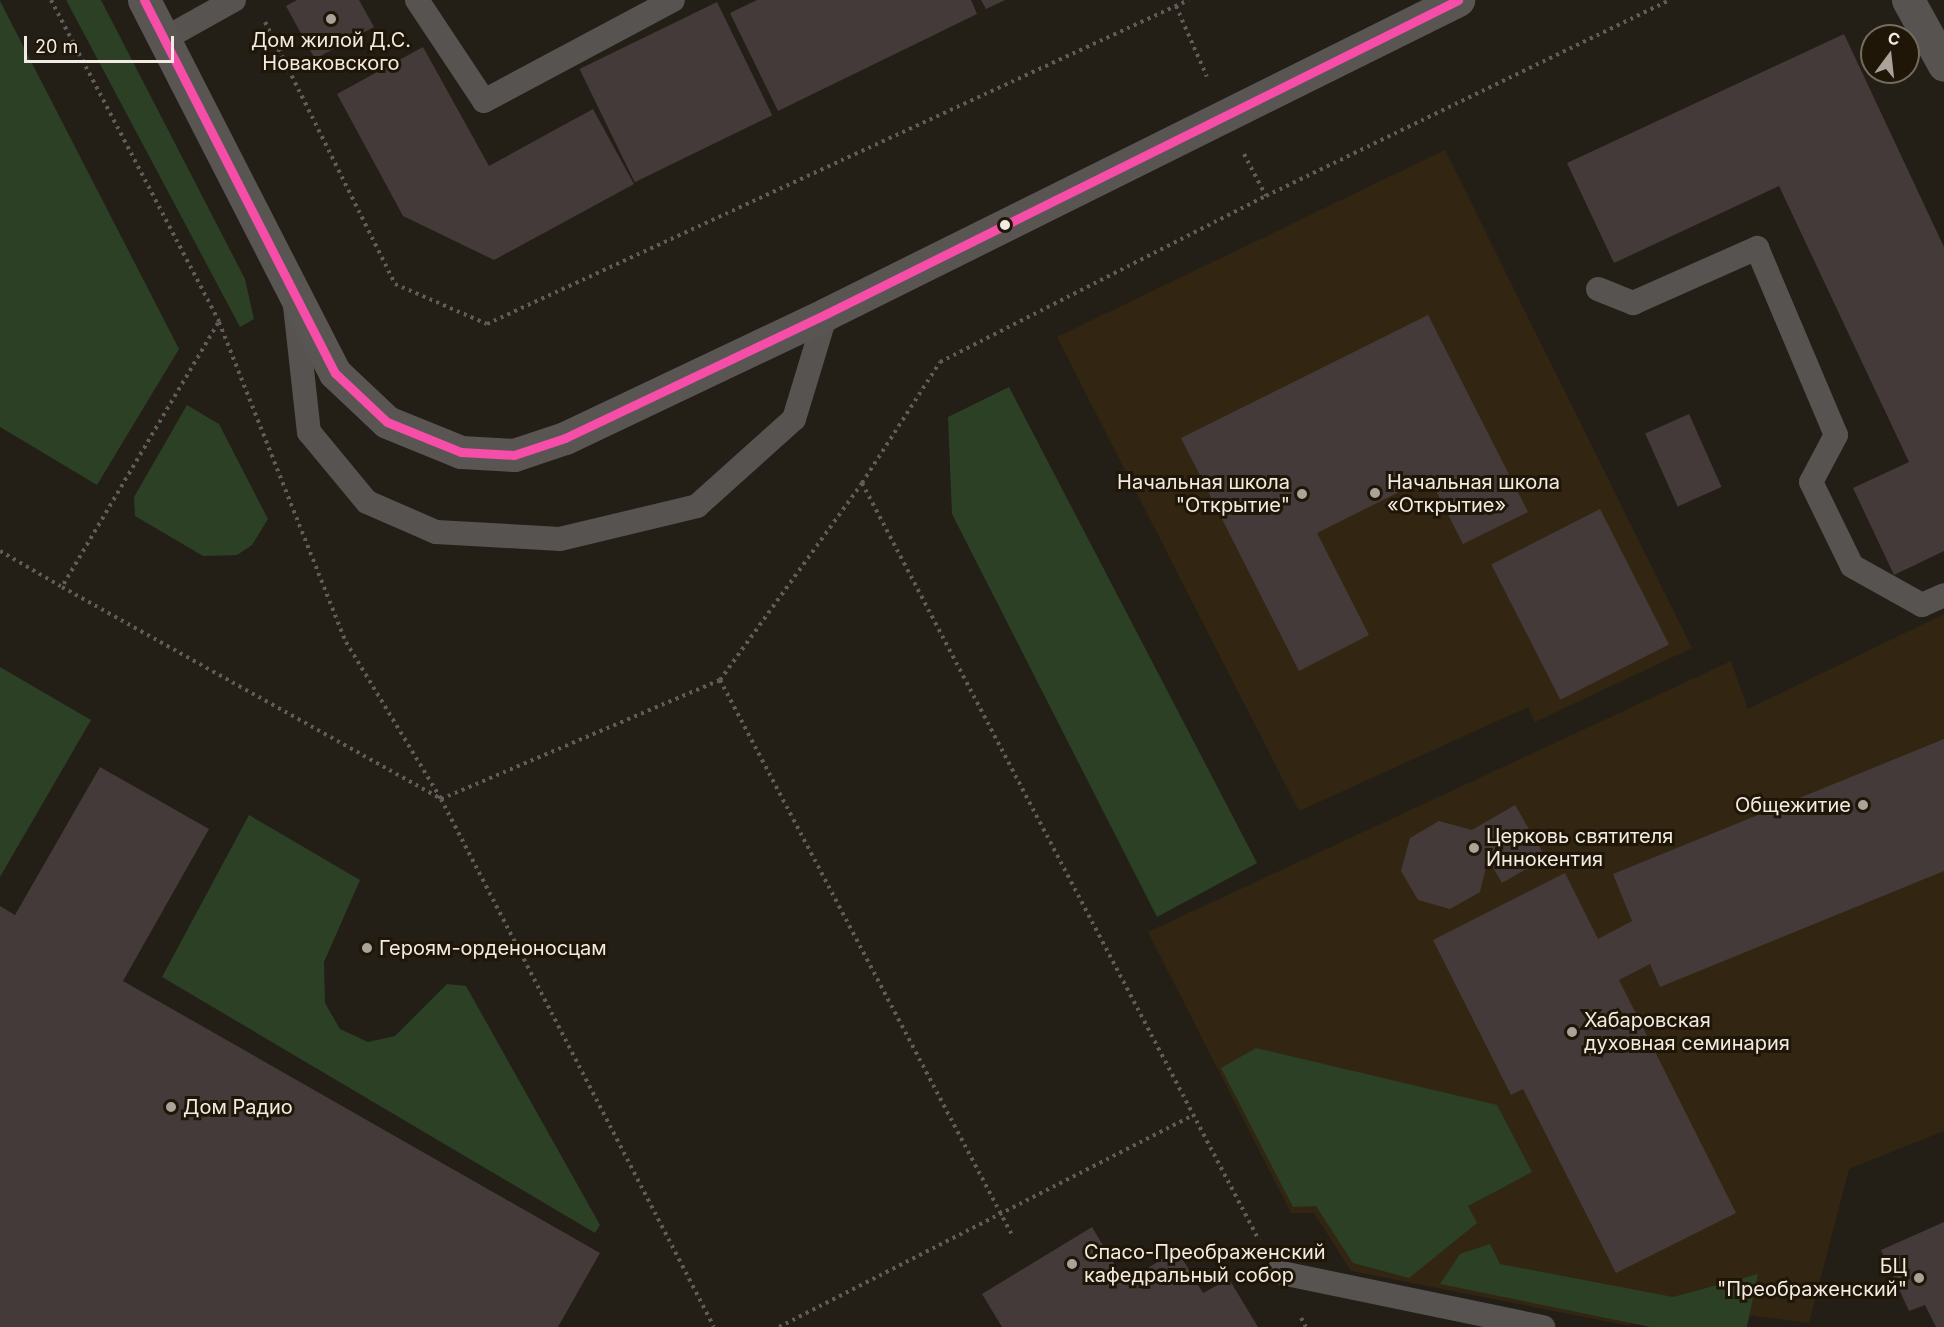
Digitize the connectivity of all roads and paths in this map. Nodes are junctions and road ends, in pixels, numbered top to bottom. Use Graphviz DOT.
graph roads {
  1 [pos="51,0"];
  2 [pos="144,0"];
  3 [pos="234,0"];
  4 [pos="417,0"];
  5 [pos="673,0"];
  6 [pos="1189,0"];
  7 [pos="1458,0"];
  8 [pos="1670,0"];
  9 [pos="1908,0"];
  10 [pos="259,10"];
  11 [pos="164,39"];
  12 [pos="1944,65"];
  13 [pos="1598,289"];
  14 [pos="294,298"];
  15 [pos="826,314"];
  16 [pos="219,322"];
  17 [pos="862,483"];
  18 [pos="0,550"];
  19 [pos="62,587"];
  20 [pos="1944,595"];
  21 [pos="720,680"];
  22 [pos="441,799"];
  23 [pos="1193,1114"];
  24 [pos="1001,1213"];
  25 [pos="1013,1237"];
  26 [pos="1277,1272"];
  27 [pos="714,1327"];
  28 [pos="779,1327"];
  29 [pos="1306,1327"];
  30 [pos="1543,1327"];
  1 -- 16 [label="path"];
  2 -- 11 [label="main road"];
  3 -- 11 [label="lane"];
  4 -- 5 [label="lane"];
  6 -- 10 [label="path"];
  7 -- 15 [label="main road"];
  8 -- 17 [label="path"];
  9 -- 12 [label="street"];
  11 -- 14 [label="main road"];
  13 -- 20 [label="lane"];
  14 -- 15 [label="main road"];
  14 -- 15 [label="lane"];
  16 -- 19 [label="path"];
  16 -- 22 [label="path"];
  17 -- 21 [label="path"];
  17 -- 23 [label="path"];
  18 -- 19 [label="path"];
  19 -- 22 [label="path"];
  21 -- 22 [label="path"];
  21 -- 24 [label="path"];
  22 -- 27 [label="path"];
  23 -- 24 [label="path"];
  23 -- 26 [label="path"];
  24 -- 25 [label="path"];
  24 -- 28 [label="path"];
  26 -- 29 [label="path"];
  26 -- 30 [label="lane"];
}
